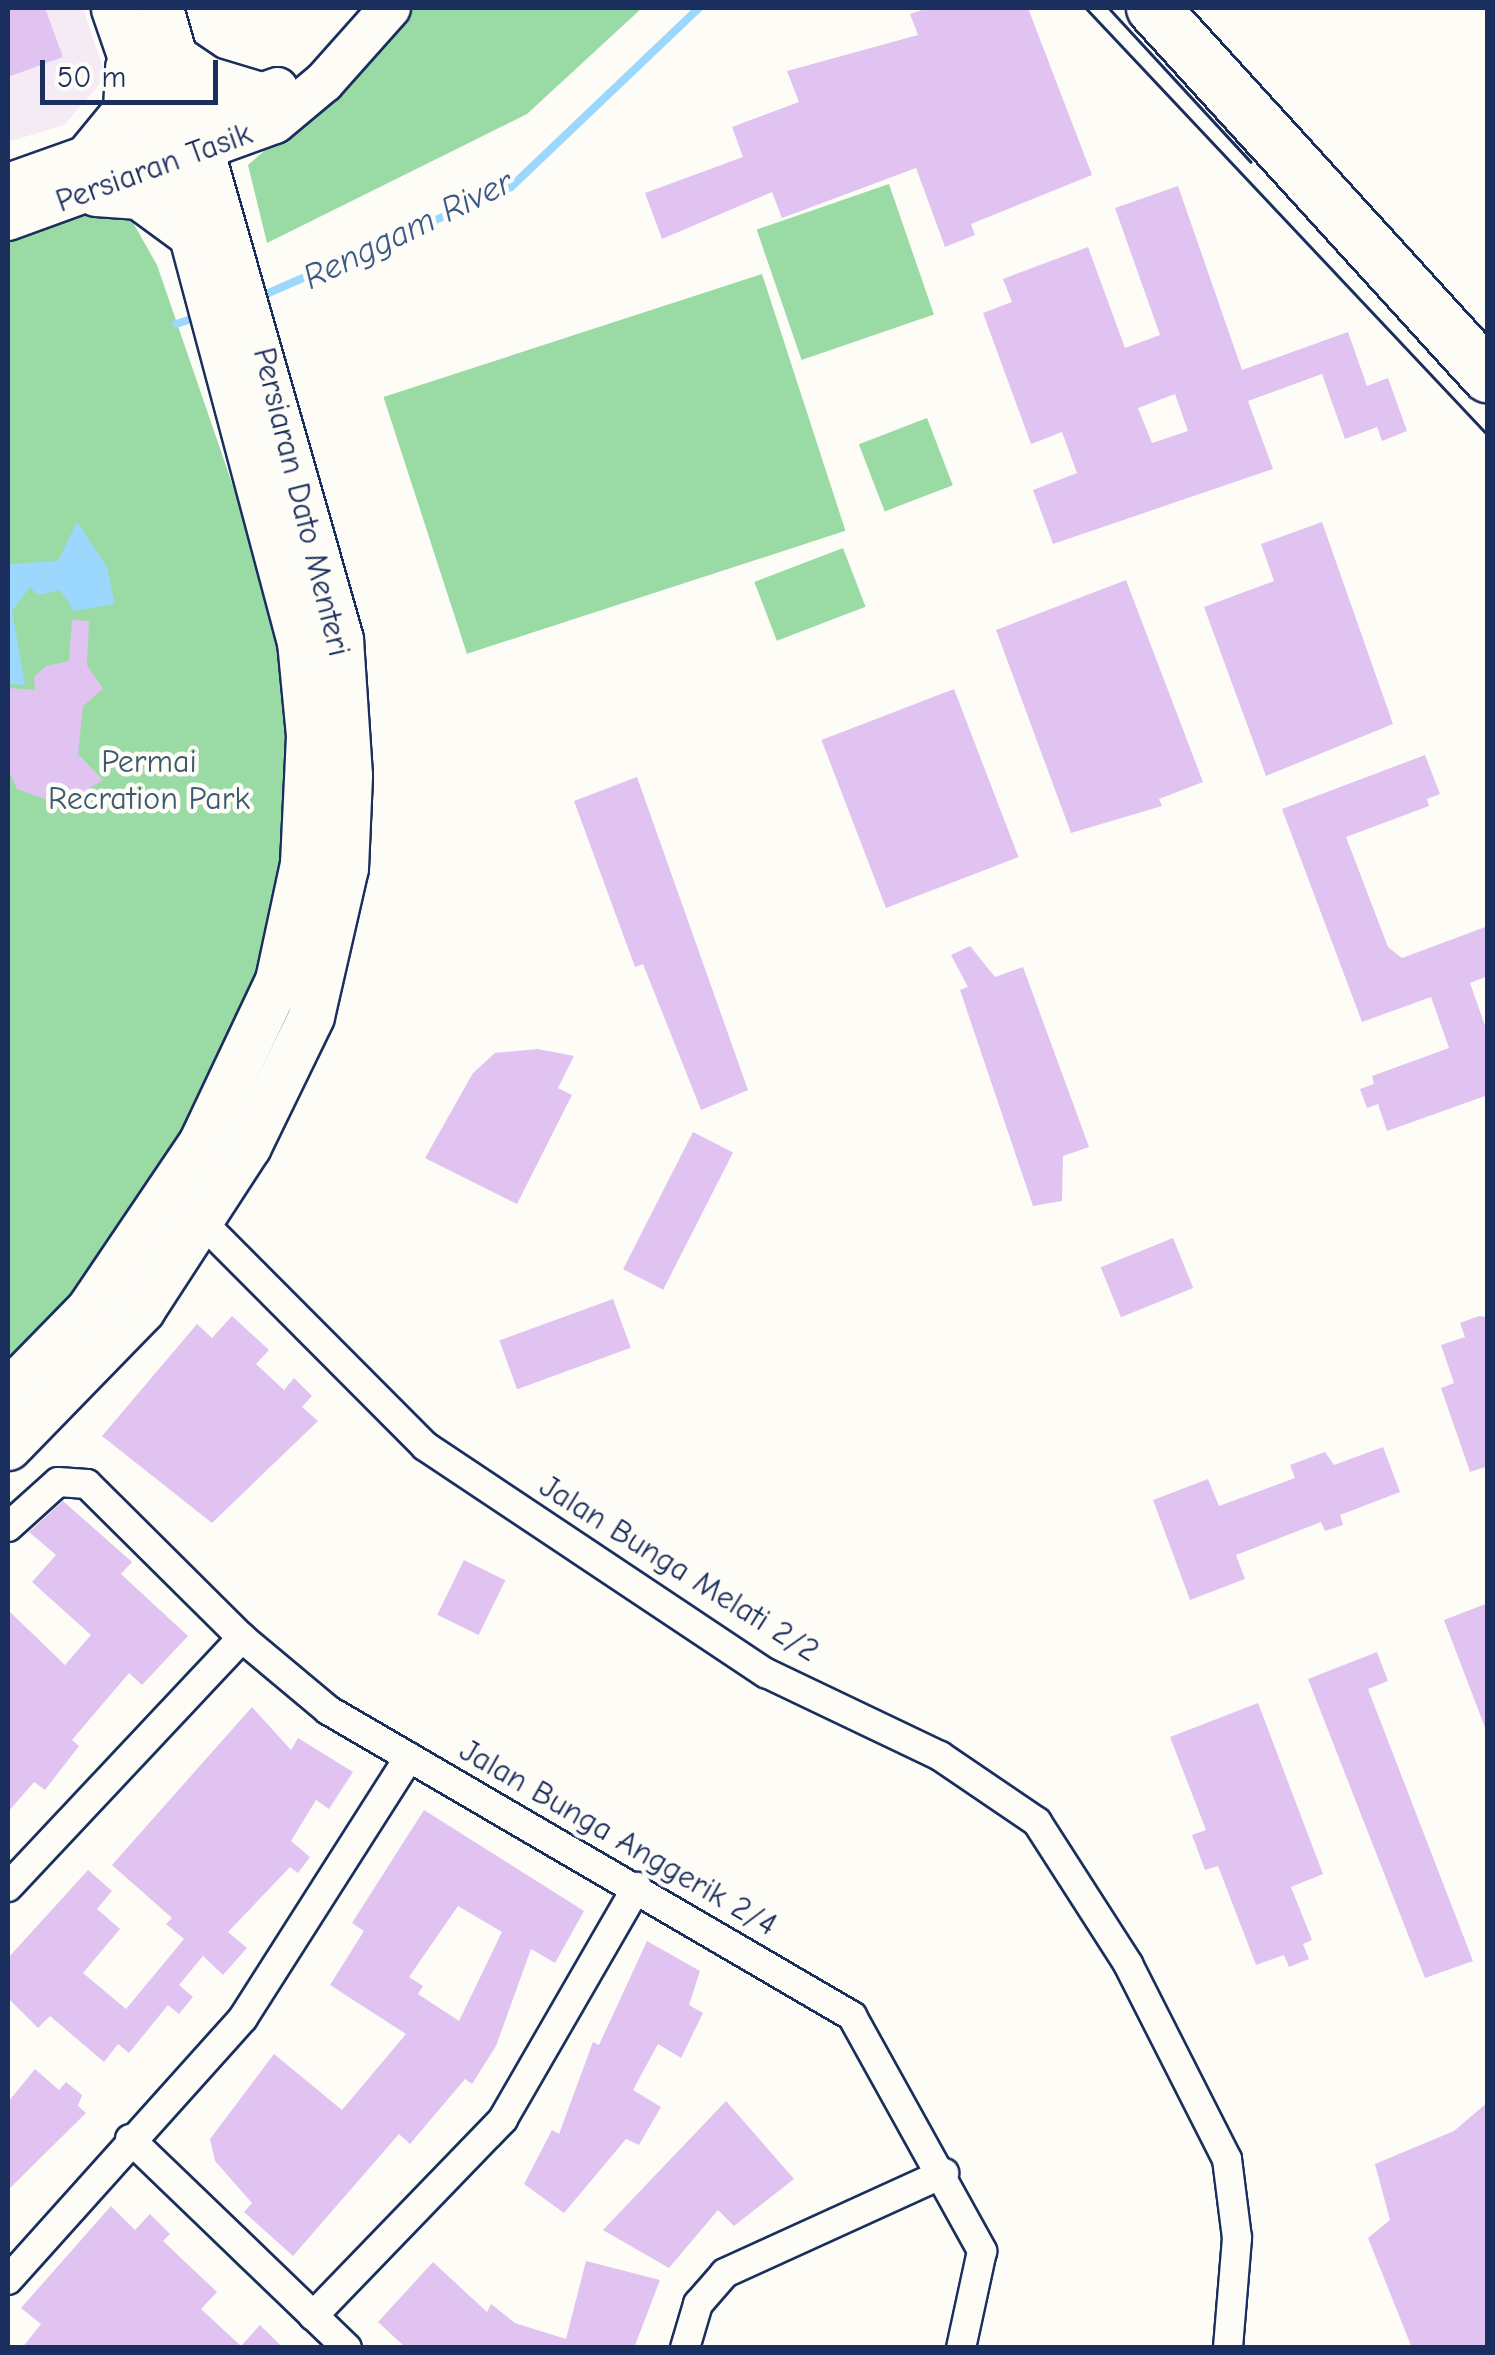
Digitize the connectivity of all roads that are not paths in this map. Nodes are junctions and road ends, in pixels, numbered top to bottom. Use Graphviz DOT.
graph roads {
  1 [pos="114,8"];
  2 [pos="160,8"];
  3 [pos="390,8"];
  4 [pos="1153,8"];
  5 [pos="129,56"];
  6 [pos="174,56"];
  7 [pos="339,59"];
  8 [pos="264,96"];
  9 [pos="179,146"];
  10 [pos="91,176"];
  11 [pos="8,184"];
  12 [pos="8,220"];
  13 [pos="208,246"];
  14 [pos="251,372"];
  15 [pos="1488,376"];
  16 [pos="203,1222"];
  17 [pos="8,1392"];
  18 [pos="8,1447"];
  19 [pos="8,1527"];
  20 [pos="242,1638"];
  21 [pos="409,1757"];
  22 [pos="8,1887"];
  23 [pos="637,1887"];
  24 [pos="130,2140"];
  25 [pos="944,2173"];
  26 [pos="8,2280"];
  27 [pos="314,2316"];
  28 [pos="346,2348"];
  29 [pos="685,2348"];
  30 [pos="961,2348"];
  31 [pos="1228,2348"];
  1 -- 5 [label="main road, Persiaran Dato Menteri"];
  2 -- 6 [label="main road, Persiaran Dato Menteri"];
  3 -- 7 [label="main road"];
  4 -- 15 [label="highway"];
  5 -- 9 [label="main road, Persiaran Dato Menteri"];
  5 -- 10 [label="main road"];
  6 -- 8 [label="main road"];
  6 -- 9 [label="main road, Persiaran Dato Menteri"];
  7 -- 8 [label="main road, Persiaran Tasik"];
  7 -- 9 [label="main road, Persiaran Tasik"];
  8 -- 9 [label="main road, Persiaran Tasik"];
  9 -- 10 [label="main road, Persiaran Tasik"];
  9 -- 13 [label="main road, Persiaran Dato Menteri"];
  10 -- 11 [label="main road, Persiaran Tasik"];
  10 -- 12 [label="main road, Persiaran Tasik"];
  10 -- 13 [label="main road"];
  13 -- 14 [label="main road, Persiaran Dato Menteri"];
  14 -- 16 [label="main road, Persiaran Dato Menteri"];
  14 -- 17 [label="main road, Persiaran Dato Menteri"];
  16 -- 18 [label="main road, Persiaran Dato Menteri"];
  16 -- 31 [label="street, Jalan Bunga Melati 2/2"];
  19 -- 20 [label="street, Jalan Bunga Anggerik 2/4"];
  20 -- 21 [label="street, Jalan Bunga Anggerik 2/4"];
  20 -- 22 [label="street"];
  21 -- 23 [label="street, Jalan Bunga Anggerik 2/4"];
  21 -- 24 [label="street"];
  23 -- 25 [label="street, Jalan Bunga Anggerik 2/4"];
  23 -- 27 [label="street"];
  24 -- 26 [label="street"];
  24 -- 27 [label="street"];
  25 -- 29 [label="street"];
  25 -- 30 [label="street, Jalan Bunga Anggerik 2/4"];
  27 -- 28 [label="street"];
}
